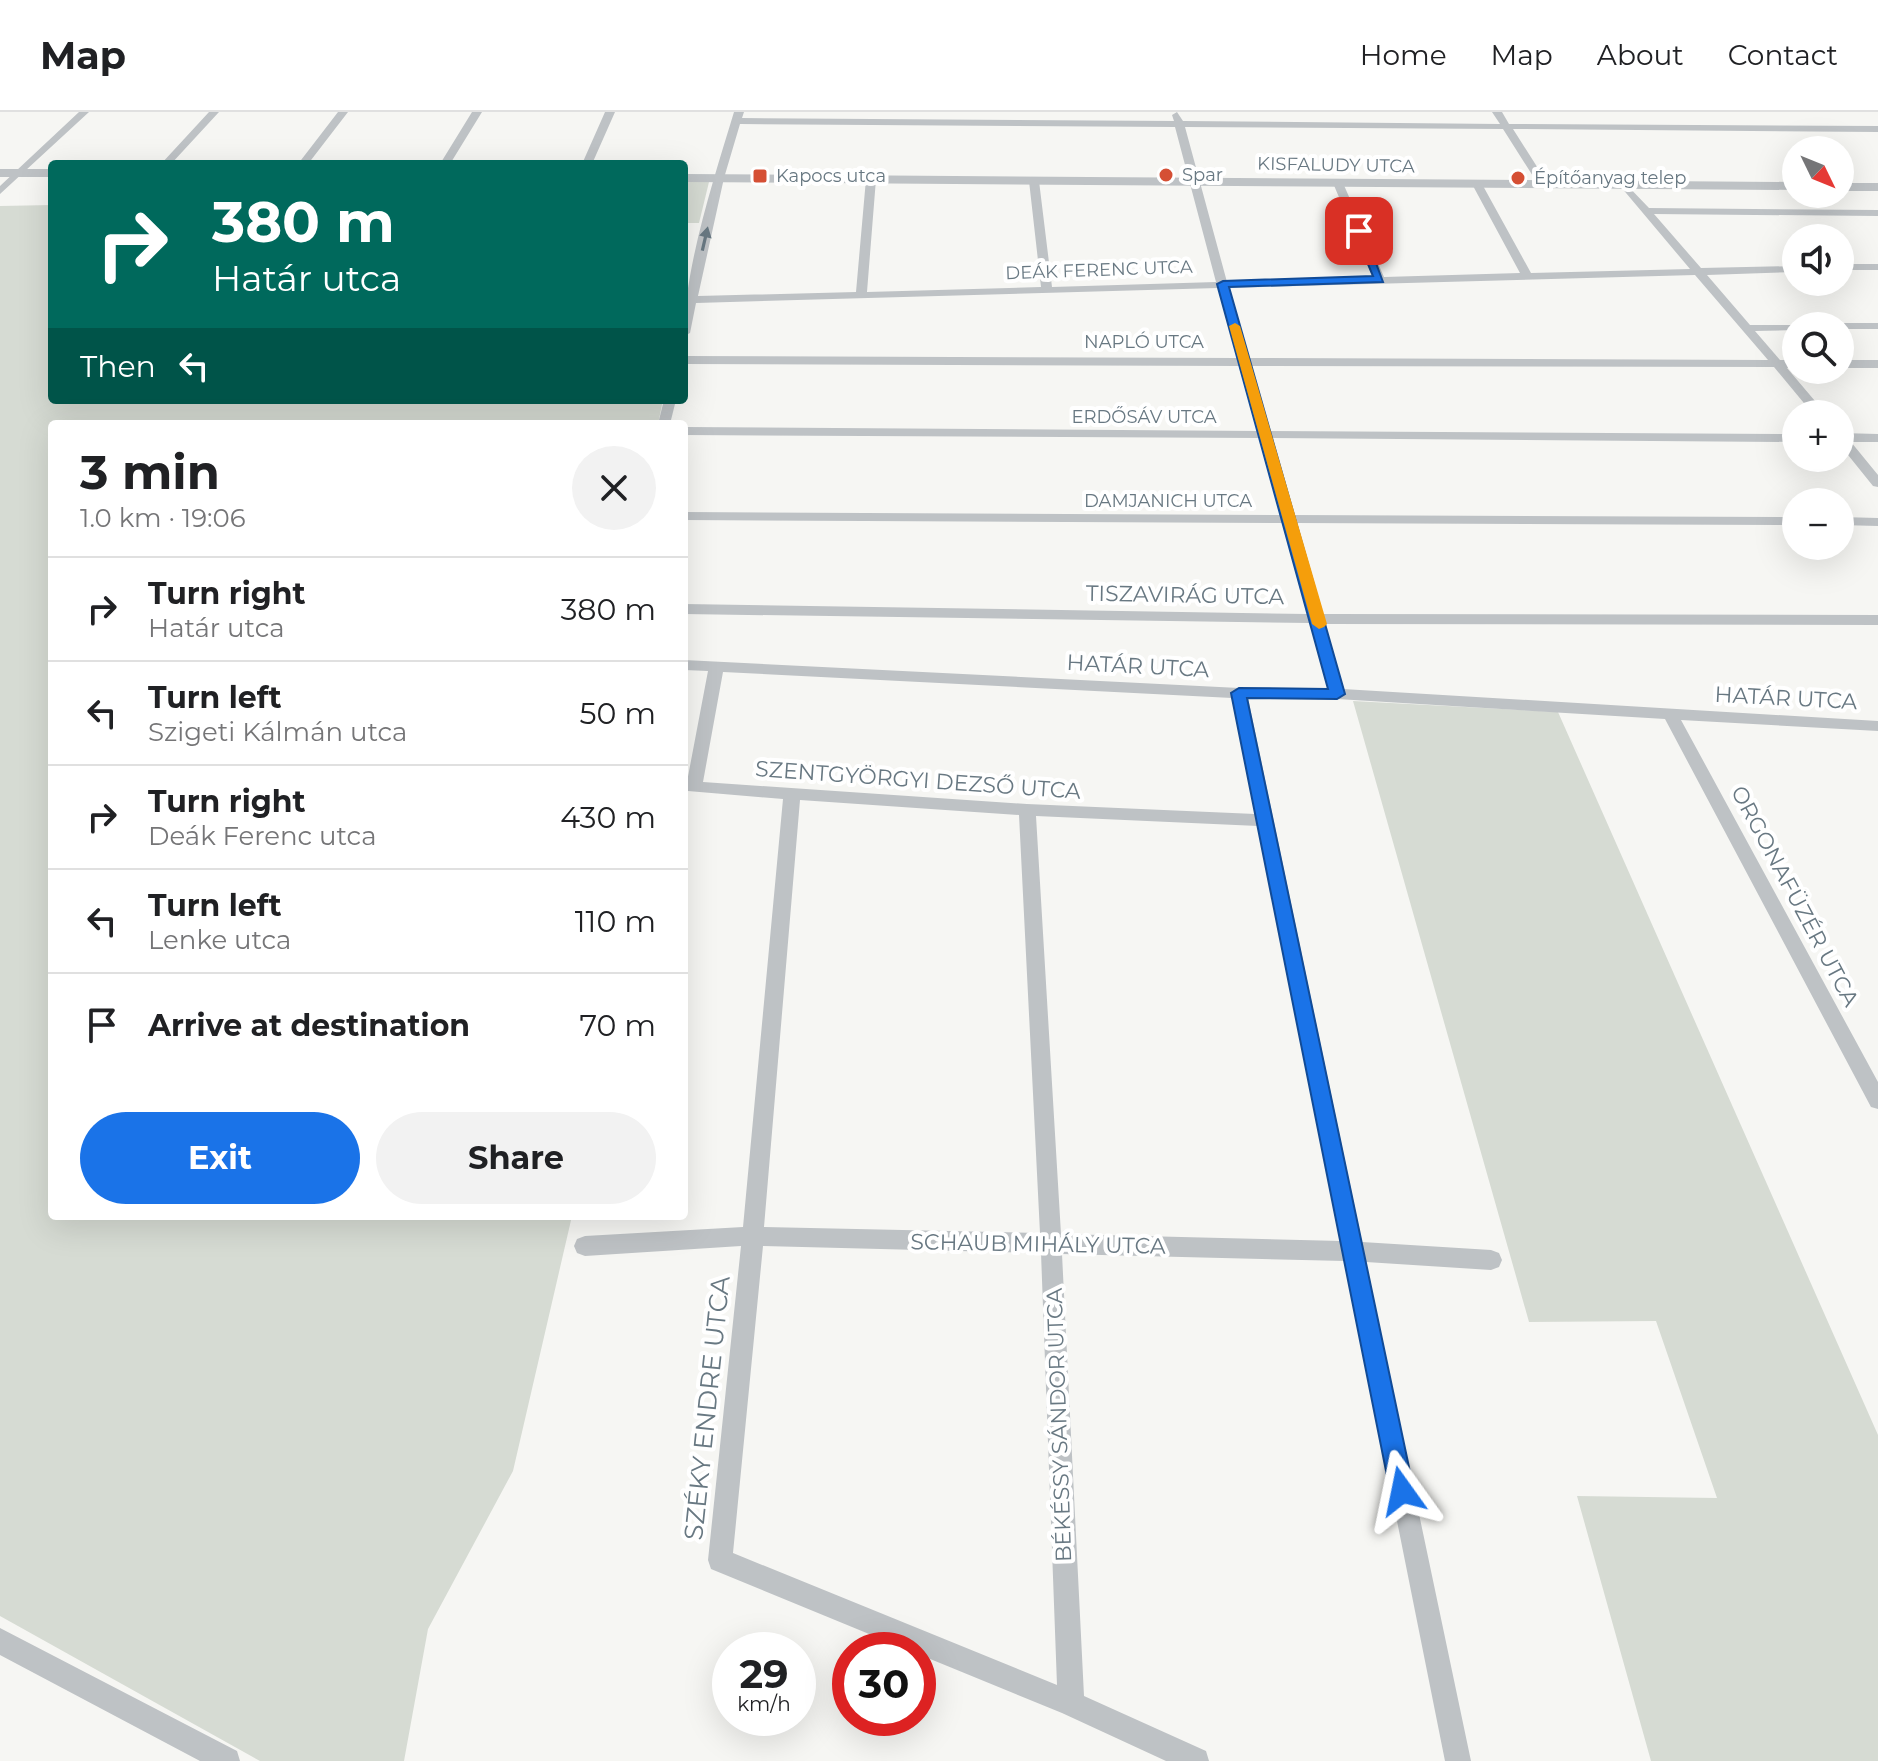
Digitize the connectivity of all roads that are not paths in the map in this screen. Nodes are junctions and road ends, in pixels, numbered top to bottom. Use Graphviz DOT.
graph roads {
  1 [pos="84,112"];
  2 [pos="214,112"];
  3 [pos="343,112"];
  4 [pos="477,112"];
  5 [pos="610,112"];
  6 [pos="1176,112"];
  7 [pos="1497,112"];
  8 [pos="738,117"];
  9 [pos="1180,124"];
  10 [pos="1506,127"];
  11 [pos="1878,129"];
  12 [pos="170,160"];
  13 [pos="306,160"];
  14 [pos="447,160"];
  15 [pos="589,160"];
  16 [pos="0,173"];
  17 [pos="19,173"];
  18 [pos="48,173"];
  19 [pos="688,178"];
  20 [pos="719,178"];
  21 [pos="871,179"];
  22 [pos="1034,181"];
  23 [pos="1193,181"];
  24 [pos="1338,183"];
  25 [pos="1477,184"];
  26 [pos="1543,184"];
  27 [pos="1624,185"];
  28 [pos="1782,186"];
  29 [pos="1854,187"];
  30 [pos="1878,187"];
  31 [pos="0,191"];
  32 [pos="1645,211"];
  33 [pos="1878,213"];
  34 [pos="1854,267"];
  35 [pos="1878,267"];
  36 [pos="1782,269"];
  37 [pos="1697,271"];
  38 [pos="1527,276"];
  39 [pos="1379,279"];
  40 [pos="1223,284"];
  41 [pos="1047,289"];
  42 [pos="861,295"];
  43 [pos="690,300"];
  44 [pos="688,311"];
  45 [pos="1854,326"];
  46 [pos="1878,326"];
  47 [pos="1782,327"];
  48 [pos="1747,328"];
  49 [pos="688,360"];
  50 [pos="1244,360"];
  51 [pos="1778,364"];
  52 [pos="1782,364"];
  53 [pos="1854,364"];
  54 [pos="1878,364"];
  55 [pos="1808,400"];
  56 [pos="688,431"];
  57 [pos="1266,436"];
  58 [pos="1782,438"];
  59 [pos="1854,438"];
  60 [pos="1878,438"];
  61 [pos="1854,455"];
  62 [pos="1878,483"];
  63 [pos="688,516"];
  64 [pos="1288,520"];
  65 [pos="1782,521"];
  66 [pos="1854,521"];
  67 [pos="1878,522"];
  68 [pos="688,609"];
  69 [pos="1318,619"];
  70 [pos="1878,620"];
  71 [pos="688,665"];
  72 [pos="717,666"];
  73 [pos="1239,693"];
  74 [pos="1337,694"];
  75 [pos="1670,714"];
  76 [pos="1878,726"];
  77 [pos="792,795"];
  78 [pos="1027,810"];
  79 [pos="1264,820"];
  80 [pos="1878,1101"];
  81 [pos="753,1236"];
  82 [pos="1051,1245"];
  83 [pos="585,1246"];
  84 [pos="1352,1251"];
  85 [pos="1491,1260"];
  86 [pos="0,1641"];
  87 [pos="1071,1704"];
  88 [pos="227,1761"];
  89 [pos="1196,1761"];
  90 [pos="1458,1761"];
  1 -- 17 [label="street"];
  2 -- 12 [label="street"];
  3 -- 13 [label="street"];
  4 -- 14 [label="street"];
  5 -- 15 [label="street"];
  6 -- 9 [label="street"];
  7 -- 10 [label="street"];
  8 -- 9 [label="street"];
  8 -- 20 [label="street"];
  9 -- 10 [label="street"];
  9 -- 23 [label="street"];
  10 -- 11 [label="street"];
  10 -- 26 [label="street"];
  16 -- 17 [label="street"];
  17 -- 18 [label="street"];
  17 -- 31 [label="street"];
  19 -- 20 [label="street, KISFALUDY UTCA"];
  20 -- 21 [label="street, KISFALUDY UTCA"];
  43 -- 20 [label="street, one-way"];
  21 -- 22 [label="street, KISFALUDY UTCA"];
  21 -- 42 [label="street"];
  22 -- 23 [label="street, KISFALUDY UTCA"];
  22 -- 41 [label="street"];
  23 -- 24 [label="street, KISFALUDY UTCA"];
  23 -- 40 [label="street"];
  24 -- 25 [label="street, KISFALUDY UTCA"];
  24 -- 39 [label="street"];
  25 -- 26 [label="street, KISFALUDY UTCA"];
  25 -- 38 [label="street"];
  26 -- 27 [label="street, KISFALUDY UTCA"];
  27 -- 28 [label="street, KISFALUDY UTCA"];
  27 -- 32 [label="street"];
  29 -- 30 [label="street"];
  32 -- 33 [label="street"];
  32 -- 37 [label="street"];
  34 -- 35 [label="street"];
  36 -- 37 [label="street, DEÁK FERENC UTCA"];
  37 -- 38 [label="street, DEÁK FERENC UTCA"];
  37 -- 48 [label="street"];
  38 -- 39 [label="street, DEÁK FERENC UTCA"];
  39 -- 40 [label="street, DEÁK FERENC UTCA"];
  40 -- 41 [label="street, DEÁK FERENC UTCA"];
  40 -- 50 [label="street"];
  41 -- 42 [label="street, DEÁK FERENC UTCA"];
  42 -- 43 [label="street, DEÁK FERENC UTCA"];
  43 -- 44 [label="street"];
  45 -- 46 [label="street"];
  47 -- 48 [label="street"];
  48 -- 51 [label="street"];
  49 -- 50 [label="street, NAPLÓ UTCA"];
  50 -- 51 [label="street, NAPLÓ UTCA"];
  50 -- 57 [label="street"];
  51 -- 52 [label="street, NAPLÓ UTCA"];
  51 -- 55 [label="street"];
  53 -- 54 [label="street"];
  56 -- 57 [label="street, ERDŐSÁV UTCA"];
  57 -- 58 [label="street, ERDŐSÁV UTCA"];
  57 -- 64 [label="street"];
  59 -- 60 [label="street"];
  61 -- 62 [label="street"];
  63 -- 64 [label="street, DAMJANICH UTCA"];
  64 -- 65 [label="street, DAMJANICH UTCA"];
  64 -- 69 [label="street"];
  66 -- 67 [label="street"];
  68 -- 69 [label="street, TISZAVIRÁG UTCA"];
  69 -- 70 [label="street, TISZAVIRÁG UTCA"];
  69 -- 74 [label="street"];
  71 -- 72 [label="street, HATÁR UTCA"];
  72 -- 73 [label="street, HATÁR UTCA"];
  72 -- 77 [label="street, SZENTGYÖRGYI DEZSŐ UTCA"];
  73 -- 74 [label="street, HATÁR UTCA"];
  73 -- 79 [label="street"];
  74 -- 75 [label="street, HATÁR UTCA"];
  75 -- 76 [label="street, HATÁR UTCA"];
  75 -- 80 [label="street, ORGONAFÜZÉR UTCA"];
  77 -- 78 [label="street, SZENTGYÖRGYI DEZSŐ UTCA"];
  77 -- 81 [label="street, SZÉKY ENDRE UTCA"];
  78 -- 79 [label="street, SZENTGYÖRGYI DEZSŐ UTCA"];
  78 -- 82 [label="street, BÉKÉSSY SÁNDOR UTCA"];
  79 -- 84 [label="street"];
  81 -- 82 [label="street, SCHAUB MIHÁLY UTCA"];
  81 -- 83 [label="street, SCHAUB MIHÁLY UTCA"];
  81 -- 87 [label="street, SZÉKY ENDRE UTCA"];
  82 -- 84 [label="street, SCHAUB MIHÁLY UTCA"];
  82 -- 87 [label="street, BÉKÉSSY SÁNDOR UTCA"];
  84 -- 85 [label="street, SCHAUB MIHÁLY UTCA"];
  84 -- 90 [label="street"];
  86 -- 88 [label="street"];
  87 -- 89 [label="street, SZÉKY ENDRE UTCA"];
}
